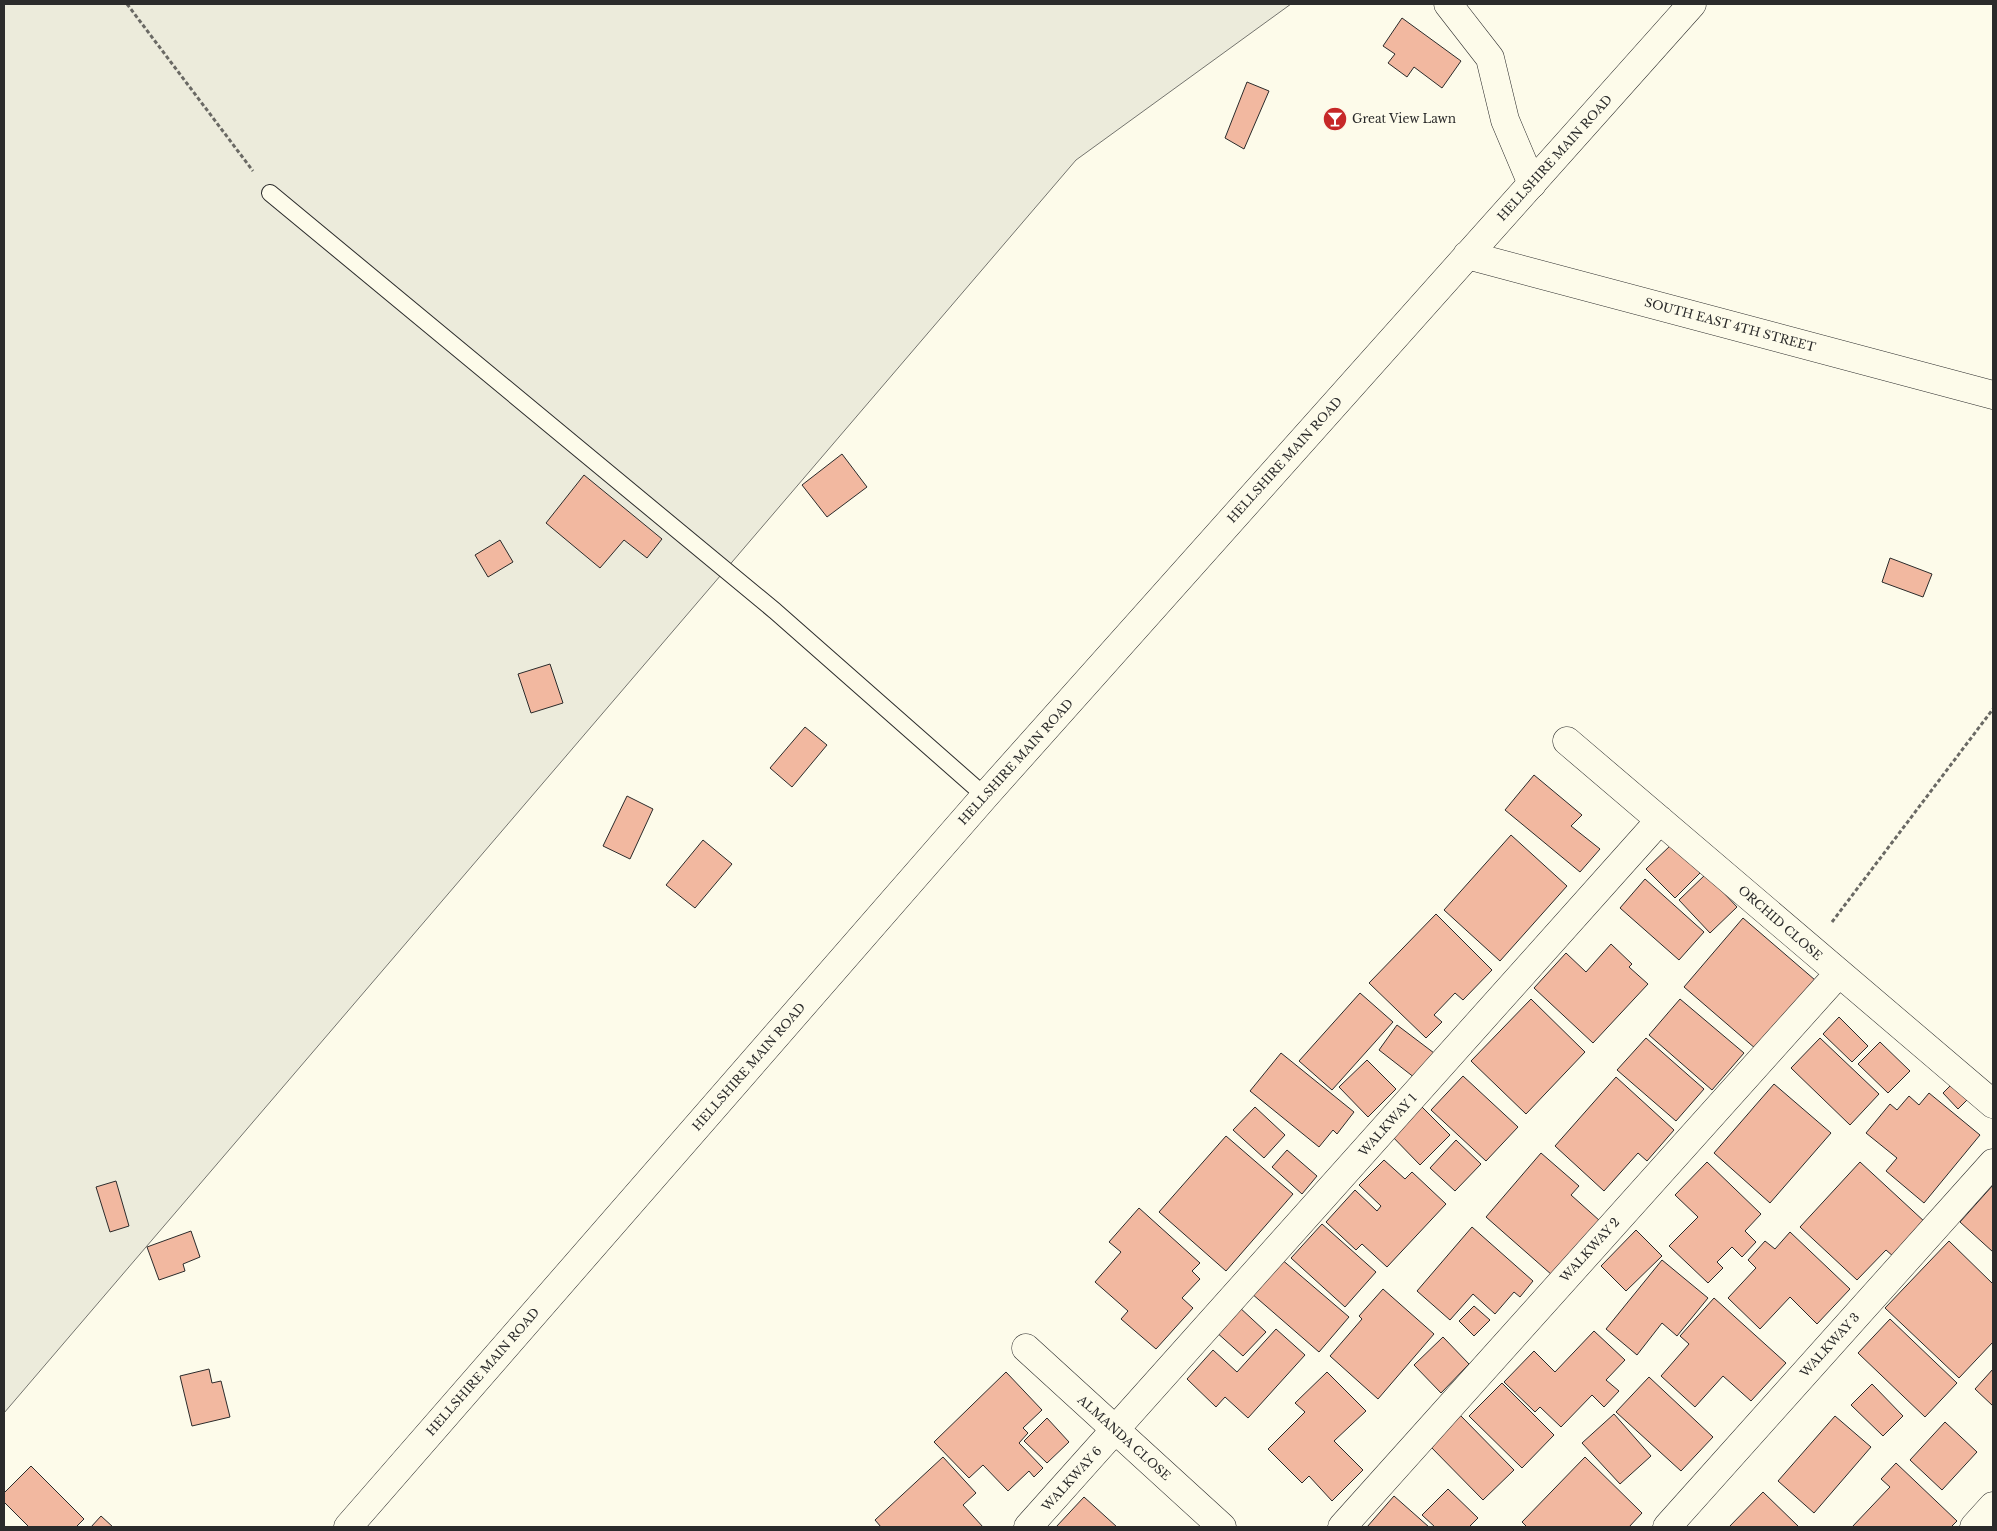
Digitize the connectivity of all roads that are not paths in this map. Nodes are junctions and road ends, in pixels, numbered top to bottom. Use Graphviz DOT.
graph roads {
  1 [pos="1448,4"];
  2 [pos="1692,4"];
  3 [pos="1532,184"];
  4 [pos="270,193"];
  5 [pos="1467,255"];
  6 [pos="1993,395"];
  7 [pos="1567,740"];
  8 [pos="985,796"];
  9 [pos="1660,820"];
  10 [pos="1839,973"];
  11 [pos="1993,1104"];
  12 [pos="1993,1163"];
  13 [pos="1026,1348"];
  14 [pos="1116,1431"];
  15 [pos="1993,1506"];
  16 [pos="348,1527"];
  17 [pos="1028,1527"];
  18 [pos="1222,1527"];
  19 [pos="1342,1527"];
  20 [pos="1667,1527"];
  21 [pos="1974,1527"];
  1 -- 3 [label="street"];
  2 -- 3 [label="street, HELLSHIRE MAIN ROAD"];
  3 -- 5 [label="street, HELLSHIRE MAIN ROAD"];
  4 -- 8 [label="lane"];
  5 -- 6 [label="street, SOUTH EAST 4TH STREET"];
  5 -- 8 [label="street, HELLSHIRE MAIN ROAD"];
  7 -- 9 [label="street, ORCHID CLOSE"];
  8 -- 16 [label="street, HELLSHIRE MAIN ROAD"];
  9 -- 10 [label="street, ORCHID CLOSE"];
  9 -- 14 [label="street, WALKWAY 1"];
  10 -- 11 [label="street, ORCHID CLOSE"];
  10 -- 19 [label="street, WALKWAY 2"];
  12 -- 20 [label="street, WALKWAY 3"];
  13 -- 14 [label="street, ALMANDA CLOSE"];
  14 -- 17 [label="street, WALKWAY 6"];
  14 -- 18 [label="street, ALMANDA CLOSE"];
  15 -- 21 [label="street"];
}
